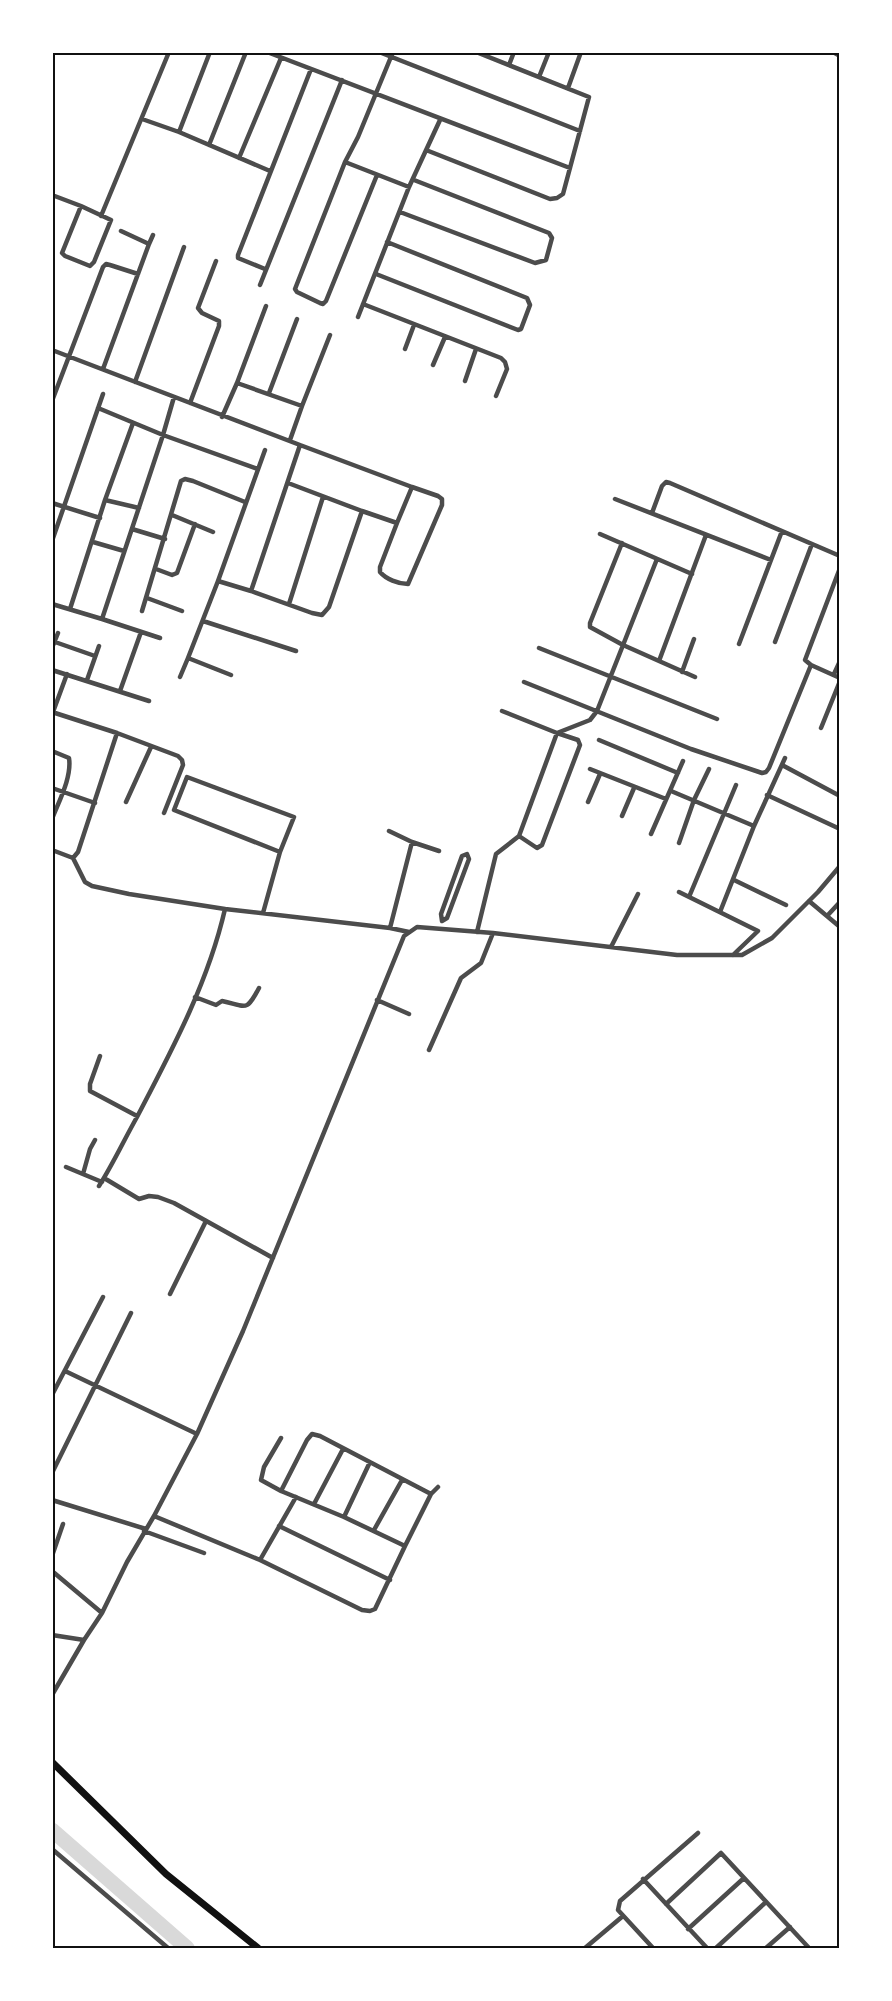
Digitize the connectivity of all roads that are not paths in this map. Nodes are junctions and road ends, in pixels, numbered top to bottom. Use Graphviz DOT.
graph roads {
  1 [pos="169,52"];
  2 [pos="210,52"];
  3 [pos="246,52"];
  4 [pos="267,52"];
  5 [pos="379,52"];
  6 [pos="514,52"];
  7 [pos="549,52"];
  8 [pos="581,52"];
  9 [pos="833,52"];
  10 [pos="477,53"];
  11 [pos="393,55"];
  12 [pos="840,56"];
  13 [pos="281,58"];
  14 [pos="509,65"];
  15 [pos="311,69"];
  16 [pos="539,77"];
  17 [pos="342,80"];
  18 [pos="568,88"];
  19 [pos="376,93"];
  20 [pos="142,119"];
  21 [pos="440,120"];
  22 [pos="580,130"];
  23 [pos="178,132"];
  24 [pos="209,145"];
  25 [pos="426,150"];
  26 [pos="239,158"];
  27 [pos="345,162"];
  28 [pos="570,168"];
  29 [pos="270,171"];
  30 [pos="377,175"];
  31 [pos="414,180"];
  32 [pos="409,188"];
  33 [pos="52,195"];
  34 [pos="81,206"];
  35 [pos="400,212"];
  36 [pos="102,216"];
  37 [pos="121,231"];
  38 [pos="153,235"];
  39 [pos="387,242"];
  40 [pos="149,244"];
  41 [pos="184,247"];
  42 [pos="216,261"];
  43 [pos="266,269"];
  44 [pos="138,274"];
  45 [pos="376,274"];
  46 [pos="260,285"];
  47 [pos="363,304"];
  48 [pos="266,306"];
  49 [pos="358,317"];
  50 [pos="297,319"];
  51 [pos="414,325"];
  52 [pos="330,334"];
  53 [pos="445,337"];
  54 [pos="405,349"];
  55 [pos="476,349"];
  56 [pos="52,350"];
  57 [pos="69,357"];
  58 [pos="434,365"];
  59 [pos="103,369"];
  60 [pos="465,381"];
  61 [pos="135,382"];
  62 [pos="237,383"];
  63 [pos="269,393"];
  64 [pos="103,394"];
  65 [pos="496,396"];
  66 [pos="53,397"];
  67 [pos="174,397"];
  68 [pos="190,403"];
  69 [pos="302,406"];
  70 [pos="98,408"];
  71 [pos="222,417"];
  72 [pos="133,423"];
  73 [pos="163,435"];
  74 [pos="290,440"];
  75 [pos="300,445"];
  76 [pos="265,450"];
  77 [pos="258,469"];
  78 [pos="288,483"];
  79 [pos="412,487"];
  80 [pos="324,497"];
  81 [pos="615,499"];
  82 [pos="105,500"];
  83 [pos="245,502"];
  84 [pos="52,503"];
  85 [pos="64,507"];
  86 [pos="139,508"];
  87 [pos="362,511"];
  88 [pos="652,513"];
  89 [pos="172,515"];
  90 [pos="100,518"];
  91 [pos="397,523"];
  92 [pos="195,524"];
  93 [pos="132,529"];
  94 [pos="782,531"];
  95 [pos="213,532"];
  96 [pos="600,534"];
  97 [pos="706,535"];
  98 [pos="165,539"];
  99 [pos="52,541"];
  100 [pos="93,542"];
  101 [pos="622,543"];
  102 [pos="812,544"];
  103 [pos="124,551"];
  104 [pos="840,556"];
  105 [pos="657,559"];
  106 [pos="771,560"];
  107 [pos="840,568"];
  108 [pos="156,569"];
  109 [pos="692,573"];
  110 [pos="218,581"];
  111 [pos="251,591"];
  112 [pos="147,598"];
  113 [pos="52,604"];
  114 [pos="289,604"];
  115 [pos="70,609"];
  116 [pos="142,611"];
  117 [pos="182,611"];
  118 [pos="102,619"];
  119 [pos="203,621"];
  120 [pos="141,632"];
  121 [pos="58,633"];
  122 [pos="160,638"];
  123 [pos="694,639"];
  124 [pos="55,642"];
  125 [pos="775,642"];
  126 [pos="739,644"];
  127 [pos="623,645"];
  128 [pos="99,646"];
  129 [pos="52,648"];
  130 [pos="539,648"];
  131 [pos="296,651"];
  132 [pos="95,656"];
  133 [pos="188,658"];
  134 [pos="659,661"];
  135 [pos="840,661"];
  136 [pos="811,665"];
  137 [pos="52,670"];
  138 [pos="682,672"];
  139 [pos="67,674"];
  140 [pos="231,675"];
  141 [pos="612,675"];
  142 [pos="180,677"];
  143 [pos="695,677"];
  144 [pos="838,678"];
  145 [pos="87,680"];
  146 [pos="524,682"];
  147 [pos="120,691"];
  148 [pos="149,701"];
  149 [pos="502,711"];
  150 [pos="597,711"];
  151 [pos="53,712"];
  152 [pos="717,719"];
  153 [pos="821,728"];
  154 [pos="117,733"];
  155 [pos="557,733"];
  156 [pos="599,740"];
  157 [pos="151,747"];
  158 [pos="52,751"];
  159 [pos="785,758"];
  160 [pos="683,761"];
  161 [pos="782,765"];
  162 [pos="590,769"];
  163 [pos="709,769"];
  164 [pos="678,772"];
  165 [pos="600,774"];
  166 [pos="736,785"];
  167 [pos="52,788"];
  168 [pos="634,788"];
  169 [pos="671,791"];
  170 [pos="63,792"];
  171 [pos="767,795"];
  172 [pos="840,796"];
  173 [pos="666,799"];
  174 [pos="694,801"];
  175 [pos="126,802"];
  176 [pos="588,802"];
  177 [pos="95,803"];
  178 [pos="724,812"];
  179 [pos="164,813"];
  180 [pos="622,816"];
  181 [pos="52,819"];
  182 [pos="754,826"];
  183 [pos="840,829"];
  184 [pos="389,831"];
  185 [pos="651,834"];
  186 [pos="519,836"];
  187 [pos="412,842"];
  188 [pos="679,843"];
  189 [pos="52,850"];
  190 [pos="439,851"];
  191 [pos="280,852"];
  192 [pos="73,858"];
  193 [pos="840,866"];
  194 [pos="734,880"];
  195 [pos="679,892"];
  196 [pos="638,894"];
  197 [pos="689,897"];
  198 [pos="809,900"];
  199 [pos="840,902"];
  200 [pos="786,905"];
  201 [pos="225,909"];
  202 [pos="263,912"];
  203 [pos="720,912"];
  204 [pos="827,916"];
  205 [pos="442,921"];
  206 [pos="840,927"];
  207 [pos="390,928"];
  208 [pos="440,928"];
  209 [pos="409,932"];
  210 [pos="477,932"];
  211 [pos="493,933"];
  212 [pos="611,947"];
  213 [pos="733,955"];
  214 [pos="259,988"];
  215 [pos="195,997"];
  216 [pos="377,1000"];
  217 [pos="409,1014"];
  218 [pos="429,1050"];
  219 [pos="100,1056"];
  220 [pos="137,1116"];
  221 [pos="95,1140"];
  222 [pos="66,1167"];
  223 [pos="83,1174"];
  224 [pos="102,1182"];
  225 [pos="206,1221"];
  226 [pos="273,1258"];
  227 [pos="170,1294"];
  228 [pos="103,1297"];
  229 [pos="131,1313"];
  230 [pos="65,1371"];
  231 [pos="95,1386"];
  232 [pos="52,1395"];
  233 [pos="197,1434"];
  234 [pos="281,1438"];
  235 [pos="343,1449"];
  236 [pos="370,1462"];
  237 [pos="52,1473"];
  238 [pos="402,1480"];
  239 [pos="438,1487"];
  240 [pos="281,1491"];
  241 [pos="431,1494"];
  242 [pos="296,1497"];
  243 [pos="52,1500"];
  244 [pos="314,1504"];
  245 [pos="154,1516"];
  246 [pos="344,1517"];
  247 [pos="63,1524"];
  248 [pos="279,1526"];
  249 [pos="145,1530"];
  250 [pos="374,1530"];
  251 [pos="405,1546"];
  252 [pos="204,1553"];
  253 [pos="52,1556"];
  254 [pos="260,1560"];
  255 [pos="52,1571"];
  256 [pos="390,1580"];
  257 [pos="102,1613"];
  258 [pos="52,1635"];
  259 [pos="84,1640"];
  260 [pos="52,1695"];
  261 [pos="52,1762"];
  262 [pos="698,1833"];
  263 [pos="52,1849"];
  264 [pos="744,1878"];
  265 [pos="643,1879"];
  266 [pos="766,1902"];
  267 [pos="666,1904"];
  268 [pos="623,1916"];
  269 [pos="790,1927"];
  270 [pos="688,1929"];
  271 [pos="592,1942"];
  272 [pos="168,1948"];
  273 [pos="258,1948"];
  274 [pos="585,1948"];
  275 [pos="598,1948"];
  276 [pos="653,1948"];
  277 [pos="707,1948"];
  278 [pos="716,1948"];
  279 [pos="766,1948"];
  280 [pos="809,1948"];
  1 -- 20 [label="street"];
  2 -- 23 [label="street"];
  3 -- 24 [label="street"];
  4 -- 13 [label="street"];
  5 -- 11 [label="street"];
  6 -- 14 [label="street"];
  7 -- 16 [label="street"];
  8 -- 18 [label="street"];
  9 -- 12 [label="street"];
  10 -- 14 [label="street"];
  11 -- 19 [label="street"];
  11 -- 22 [label="street"];
  13 -- 15 [label="street"];
  13 -- 26 [label="street"];
  14 -- 16 [label="street"];
  15 -- 17 [label="street"];
  15 -- 29 [label="street"];
  16 -- 18 [label="street"];
  17 -- 19 [label="street"];
  17 -- 43 [label="street"];
  18 -- 22 [label="street"];
  19 -- 21 [label="street"];
  19 -- 27 [label="street"];
  20 -- 23 [label="street"];
  20 -- 36 [label="street"];
  21 -- 25 [label="street"];
  21 -- 28 [label="street"];
  22 -- 28 [label="street"];
  23 -- 24 [label="street"];
  24 -- 26 [label="street"];
  25 -- 28 [label="street"];
  25 -- 31 [label="street"];
  26 -- 29 [label="street"];
  27 -- 30 [label="street"];
  27 -- 30 [label="street"];
  29 -- 43 [label="street"];
  30 -- 32 [label="street"];
  31 -- 32 [label="street"];
  31 -- 35 [label="street"];
  32 -- 35 [label="street"];
  33 -- 34 [label="street"];
  34 -- 36 [label="street"];
  34 -- 36 [label="street"];
  35 -- 39 [label="street"];
  37 -- 40 [label="street"];
  38 -- 40 [label="street"];
  39 -- 45 [label="street"];
  39 -- 45 [label="street"];
  40 -- 44 [label="street"];
  41 -- 61 [label="street"];
  42 -- 68 [label="street"];
  43 -- 46 [label="street"];
  44 -- 57 [label="street"];
  44 -- 59 [label="street"];
  45 -- 47 [label="street"];
  47 -- 49 [label="street"];
  47 -- 51 [label="street"];
  48 -- 62 [label="street"];
  50 -- 63 [label="street"];
  51 -- 53 [label="street"];
  51 -- 54 [label="street"];
  52 -- 69 [label="street"];
  53 -- 55 [label="street"];
  53 -- 58 [label="street"];
  55 -- 60 [label="street"];
  55 -- 65 [label="street"];
  56 -- 57 [label="street"];
  57 -- 59 [label="street"];
  57 -- 66 [label="street"];
  59 -- 61 [label="street"];
  61 -- 67 [label="street"];
  62 -- 63 [label="street"];
  62 -- 71 [label="street"];
  63 -- 69 [label="street"];
  64 -- 70 [label="street"];
  67 -- 68 [label="street"];
  67 -- 73 [label="street"];
  68 -- 71 [label="street"];
  69 -- 74 [label="street"];
  70 -- 72 [label="street"];
  70 -- 85 [label="street"];
  71 -- 74 [label="street"];
  72 -- 73 [label="street"];
  72 -- 82 [label="street"];
  73 -- 77 [label="street"];
  73 -- 86 [label="street"];
  74 -- 75 [label="street"];
  75 -- 78 [label="street"];
  75 -- 79 [label="street"];
  76 -- 77 [label="street"];
  77 -- 83 [label="street"];
  78 -- 80 [label="street"];
  78 -- 111 [label="street"];
  79 -- 91 [label="street"];
  79 -- 91 [label="street"];
  80 -- 87 [label="street"];
  80 -- 114 [label="street"];
  81 -- 88 [label="street"];
  82 -- 86 [label="street"];
  82 -- 90 [label="street"];
  83 -- 89 [label="street"];
  83 -- 110 [label="street"];
  84 -- 85 [label="street"];
  85 -- 90 [label="street"];
  85 -- 99 [label="street"];
  86 -- 93 [label="street"];
  87 -- 91 [label="street"];
  87 -- 114 [label="street"];
  88 -- 94 [label="street"];
  88 -- 97 [label="street"];
  89 -- 92 [label="street"];
  89 -- 98 [label="street"];
  90 -- 100 [label="street"];
  92 -- 95 [label="street"];
  92 -- 108 [label="street"];
  93 -- 98 [label="street"];
  93 -- 103 [label="street"];
  94 -- 102 [label="street"];
  94 -- 106 [label="street"];
  96 -- 101 [label="street"];
  97 -- 106 [label="street"];
  97 -- 109 [label="street"];
  98 -- 108 [label="street"];
  100 -- 103 [label="street"];
  100 -- 115 [label="street"];
  101 -- 105 [label="street"];
  101 -- 127 [label="street"];
  102 -- 104 [label="street"];
  102 -- 125 [label="street"];
  103 -- 118 [label="street"];
  105 -- 109 [label="street"];
  105 -- 127 [label="street"];
  106 -- 126 [label="street"];
  107 -- 136 [label="street"];
  108 -- 112 [label="street"];
  109 -- 134 [label="street"];
  110 -- 111 [label="street"];
  110 -- 119 [label="street"];
  111 -- 114 [label="street"];
  112 -- 116 [label="street"];
  112 -- 117 [label="street"];
  113 -- 115 [label="street"];
  115 -- 118 [label="street"];
  118 -- 120 [label="street"];
  119 -- 131 [label="street"];
  119 -- 133 [label="street"];
  120 -- 122 [label="street"];
  120 -- 147 [label="street"];
  121 -- 124 [label="street"];
  123 -- 138 [label="street"];
  124 -- 129 [label="street"];
  124 -- 132 [label="street"];
  127 -- 134 [label="street"];
  127 -- 141 [label="street"];
  128 -- 132 [label="street"];
  130 -- 141 [label="street"];
  132 -- 145 [label="street"];
  133 -- 140 [label="street"];
  133 -- 142 [label="street"];
  134 -- 138 [label="street"];
  135 -- 144 [label="street"];
  136 -- 144 [label="street"];
  136 -- 150 [label="street"];
  137 -- 139 [label="street"];
  138 -- 143 [label="street"];
  139 -- 145 [label="street"];
  139 -- 151 [label="street"];
  141 -- 150 [label="street"];
  141 -- 152 [label="street"];
  144 -- 153 [label="street"];
  145 -- 147 [label="street"];
  146 -- 150 [label="street"];
  147 -- 148 [label="street"];
  149 -- 155 [label="street"];
  150 -- 155 [label="street"];
  151 -- 154 [label="street"];
  154 -- 157 [label="street"];
  154 -- 177 [label="street"];
  155 -- 186 [label="street"];
  155 -- 186 [label="street"];
  156 -- 164 [label="street"];
  157 -- 175 [label="street"];
  157 -- 179 [label="street"];
  158 -- 170 [label="street"];
  159 -- 161 [label="street"];
  160 -- 164 [label="street"];
  161 -- 171 [label="street"];
  161 -- 172 [label="street"];
  162 -- 165 [label="street"];
  163 -- 174 [label="street"];
  164 -- 169 [label="street"];
  165 -- 168 [label="street"];
  165 -- 176 [label="street"];
  166 -- 178 [label="street"];
  167 -- 170 [label="street"];
  168 -- 173 [label="street"];
  168 -- 180 [label="street"];
  169 -- 173 [label="street"];
  169 -- 174 [label="street"];
  170 -- 177 [label="street"];
  170 -- 181 [label="street"];
  171 -- 182 [label="street"];
  171 -- 183 [label="street"];
  173 -- 185 [label="street"];
  174 -- 178 [label="street"];
  174 -- 188 [label="street"];
  177 -- 192 [label="street"];
  178 -- 182 [label="street"];
  178 -- 197 [label="street"];
  182 -- 194 [label="street"];
  184 -- 187 [label="street"];
  186 -- 210 [label="street"];
  187 -- 190 [label="street"];
  187 -- 207 [label="street"];
  189 -- 192 [label="street"];
  191 -- 191 [label="street"];
  191 -- 202 [label="street"];
  192 -- 201 [label="street"];
  193 -- 198 [label="street"];
  194 -- 200 [label="street"];
  194 -- 203 [label="street"];
  195 -- 197 [label="street"];
  196 -- 212 [label="street"];
  197 -- 203 [label="street"];
  198 -- 204 [label="street"];
  198 -- 213 [label="street"];
  199 -- 204 [label="street"];
  201 -- 202 [label="street"];
  201 -- 215 [label="street"];
  202 -- 207 [label="street"];
  203 -- 213 [label="street"];
  204 -- 206 [label="street"];
  205 -- 205 [label="street"];
  205 -- 208 [label="street"];
  207 -- 209 [label="street"];
  208 -- 209 [label="street"];
  208 -- 210 [label="street"];
  209 -- 216 [label="street"];
  210 -- 211 [label="street"];
  211 -- 212 [label="street"];
  211 -- 218 [label="street"];
  212 -- 213 [label="street"];
  214 -- 215 [label="street"];
  215 -- 220 [label="street"];
  216 -- 217 [label="street"];
  216 -- 226 [label="street"];
  219 -- 220 [label="street"];
  220 -- 224 [label="street"];
  221 -- 223 [label="street"];
  222 -- 223 [label="street"];
  223 -- 224 [label="street"];
  224 -- 225 [label="street"];
  225 -- 226 [label="street"];
  225 -- 227 [label="street"];
  226 -- 233 [label="street"];
  228 -- 230 [label="street"];
  229 -- 231 [label="street"];
  230 -- 231 [label="street"];
  230 -- 232 [label="street"];
  231 -- 233 [label="street"];
  231 -- 237 [label="street"];
  233 -- 245 [label="street"];
  234 -- 240 [label="street"];
  235 -- 236 [label="street"];
  235 -- 240 [label="street"];
  235 -- 244 [label="street"];
  236 -- 238 [label="street"];
  236 -- 246 [label="street"];
  238 -- 241 [label="street"];
  238 -- 250 [label="street"];
  239 -- 241 [label="street"];
  240 -- 242 [label="street"];
  241 -- 251 [label="street"];
  242 -- 244 [label="street"];
  242 -- 248 [label="street"];
  243 -- 249 [label="street"];
  244 -- 246 [label="street"];
  245 -- 249 [label="street"];
  245 -- 254 [label="street"];
  246 -- 250 [label="street"];
  247 -- 253 [label="street"];
  248 -- 254 [label="street"];
  248 -- 256 [label="street"];
  249 -- 252 [label="street"];
  249 -- 257 [label="street"];
  250 -- 251 [label="street"];
  251 -- 256 [label="street"];
  254 -- 256 [label="street"];
  255 -- 257 [label="street"];
  257 -- 259 [label="street"];
  258 -- 259 [label="street"];
  259 -- 260 [label="street"];
  261 -- 273 [label="main road"];
  262 -- 265 [label="street"];
  263 -- 272 [label="street"];
  264 -- 266 [label="street"];
  264 -- 267 [label="street"];
  264 -- 270 [label="street"];
  265 -- 267 [label="street"];
  265 -- 268 [label="street"];
  266 -- 269 [label="street"];
  266 -- 278 [label="street"];
  267 -- 270 [label="street"];
  268 -- 271 [label="street"];
  268 -- 276 [label="street"];
  269 -- 279 [label="street"];
  269 -- 280 [label="street"];
  270 -- 277 [label="street"];
  271 -- 274 [label="street"];
  271 -- 275 [label="street"];
}
